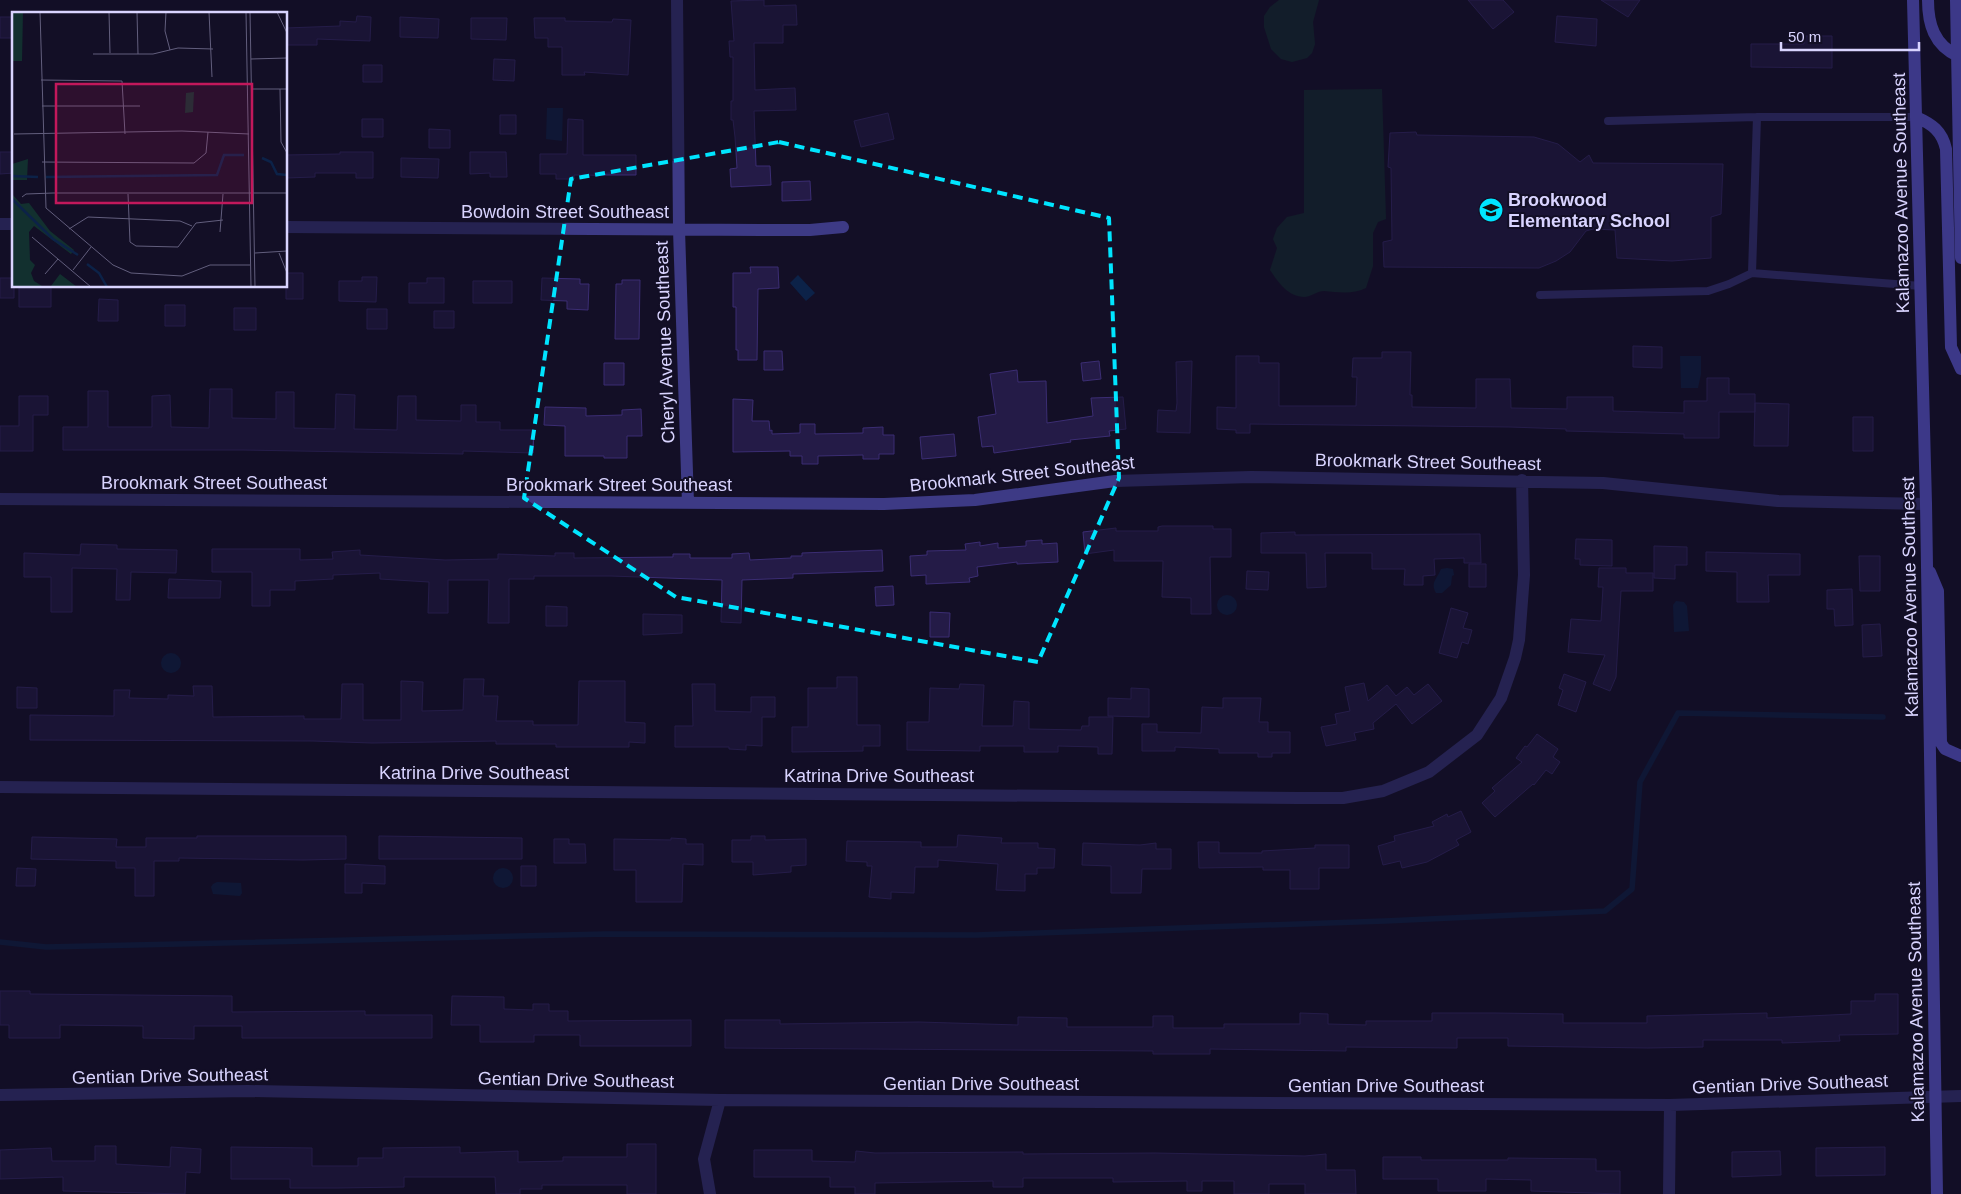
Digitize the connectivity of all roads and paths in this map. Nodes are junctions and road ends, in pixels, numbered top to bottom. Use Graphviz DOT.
graph roads {
  1 [pos="677,0"];
  2 [pos="1913,0"];
  3 [pos="1928,0"];
  4 [pos="1956,0"];
  5 [pos="1960,56"];
  6 [pos="1757,117"];
  7 [pos="1916,117"];
  8 [pos="1608,121"];
  9 [pos="288,226"];
  10 [pos="843,227"];
  11 [pos="679,230"];
  12 [pos="1961,258"];
  13 [pos="1752,273"];
  14 [pos="1921,286"];
  15 [pos="1540,295"];
  16 [pos="1961,369"];
  17 [pos="1522,480"];
  18 [pos="0,499"];
  19 [pos="688,503"];
  20 [pos="1926,504"];
  21 [pos="1927,562"];
  22 [pos="1961,756"];
  23 [pos="0,787"];
  24 [pos="0,1095"];
  25 [pos="1936,1096"];
  26 [pos="1961,1096"];
  27 [pos="720,1100"];
  28 [pos="1670,1105"];
  29 [pos="710,1194"];
  30 [pos="1669,1194"];
  31 [pos="1937,1194"];
  1 -- 11 [label="street, Cheryl Avenue Southeast"];
  2 -- 7 [label="main road, Kalamazoo Avenue Southeast"];
  3 -- 5 [label="main road"];
  4 -- 5 [label="main road"];
  5 -- 12 [label="main road"];
  6 -- 7 [label="lane"];
  6 -- 8 [label="lane"];
  6 -- 13 [label="lane"];
  7 -- 14 [label="main road, Kalamazoo Avenue Southeast"];
  7 -- 16 [label="main road"];
  9 -- 11 [label="street, Bowdoin Street Southeast"];
  10 -- 11 [label="street, Bowdoin Street Southeast"];
  11 -- 19 [label="street, Cheryl Avenue Southeast"];
  13 -- 14 [label="lane"];
  13 -- 15 [label="lane"];
  14 -- 20 [label="main road, Kalamazoo Avenue Southeast"];
  17 -- 19 [label="street, Brookmark Street Southeast"];
  17 -- 20 [label="street, Brookmark Street Southeast"];
  17 -- 23 [label="street, Katrina Drive Southeast"];
  18 -- 19 [label="street, Brookmark Street Southeast"];
  20 -- 21 [label="main road, Kalamazoo Avenue Southeast"];
  21 -- 22 [label="main road"];
  21 -- 25 [label="main road, Kalamazoo Avenue Southeast"];
  24 -- 27 [label="street, Gentian Drive Southeast"];
  25 -- 26 [label="street, Gentian Drive Southeast"];
  25 -- 28 [label="street, Gentian Drive Southeast"];
  25 -- 31 [label="main road, Kalamazoo Avenue Southeast"];
  27 -- 28 [label="street, Gentian Drive Southeast"];
  27 -- 29 [label="street"];
  28 -- 30 [label="street"];
}
